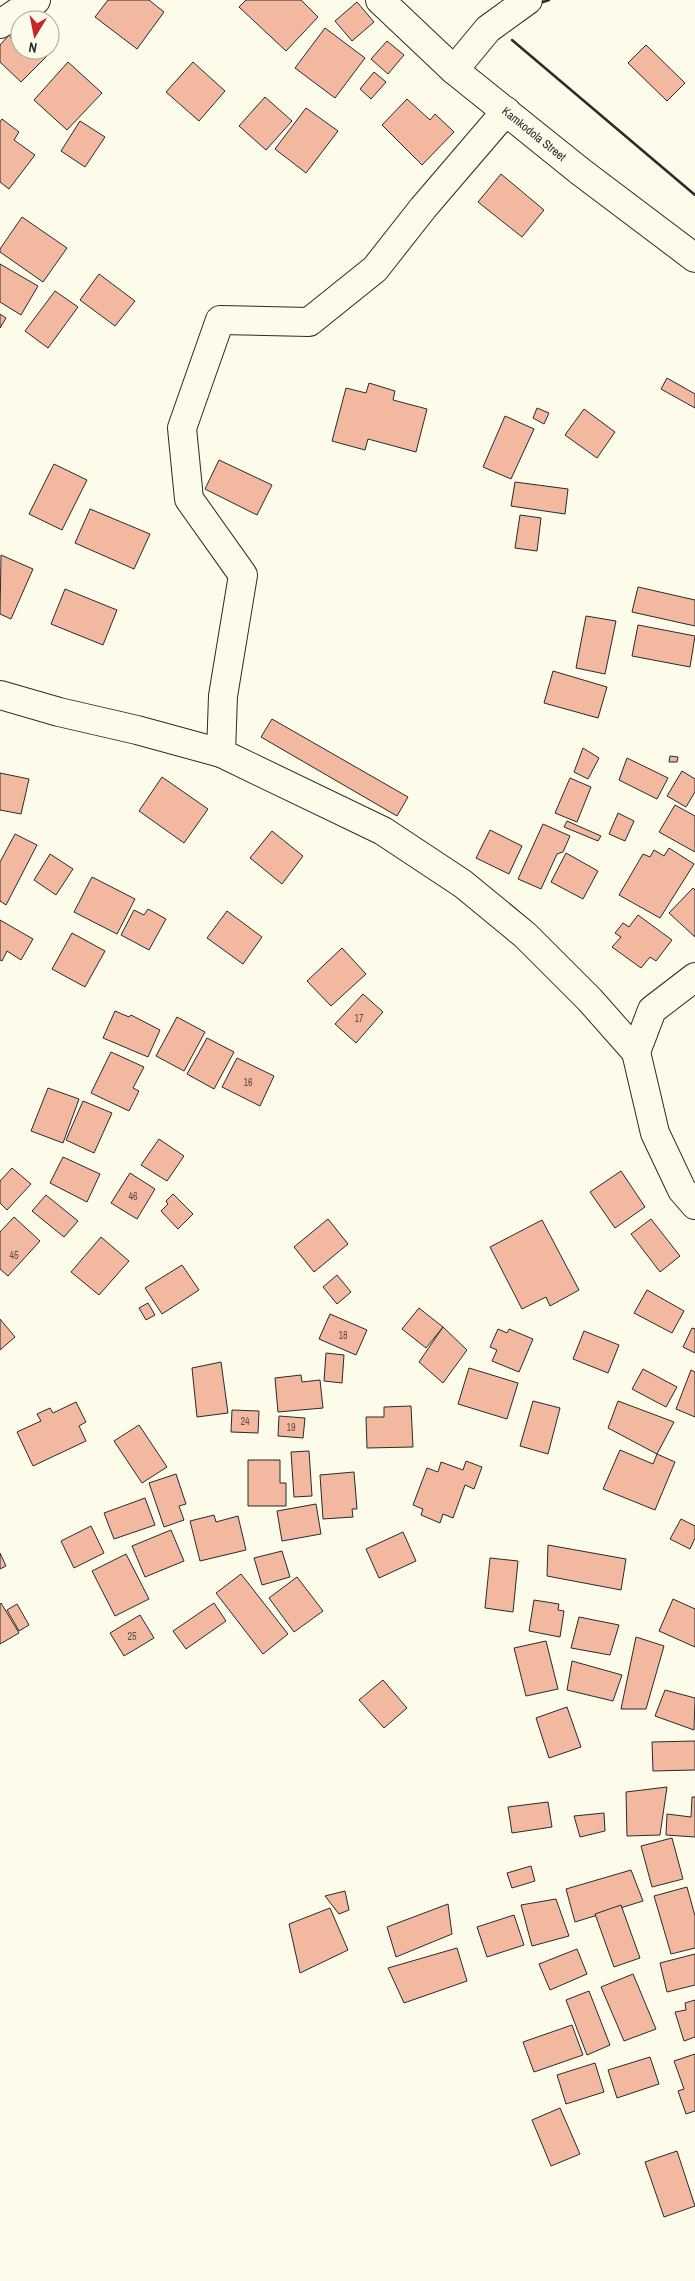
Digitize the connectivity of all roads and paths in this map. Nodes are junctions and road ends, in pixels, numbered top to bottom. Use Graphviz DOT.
graph roads {
  1 [pos="36,0"];
  2 [pos="380,0"];
  3 [pos="528,0"];
  4 [pos="0,24"];
  5 [pos="454,70"];
  6 [pos="506,111"];
  7 [pos="695,258"];
  8 [pos="0,695"];
  9 [pos="221,753"];
  10 [pos="695,977"];
  11 [pos="636,1052"];
  12 [pos="695,1205"];
  1 -- 4 [label="street"];
  2 -- 5 [label="street, Kamkodola Street"];
  3 -- 5 [label="street"];
  5 -- 6 [label="street, Kamkodola Street"];
  6 -- 7 [label="street, Kamkodola Street"];
  6 -- 9 [label="street"];
  8 -- 9 [label="street"];
  9 -- 11 [label="street"];
  10 -- 11 [label="street"];
  11 -- 12 [label="street"];
}
